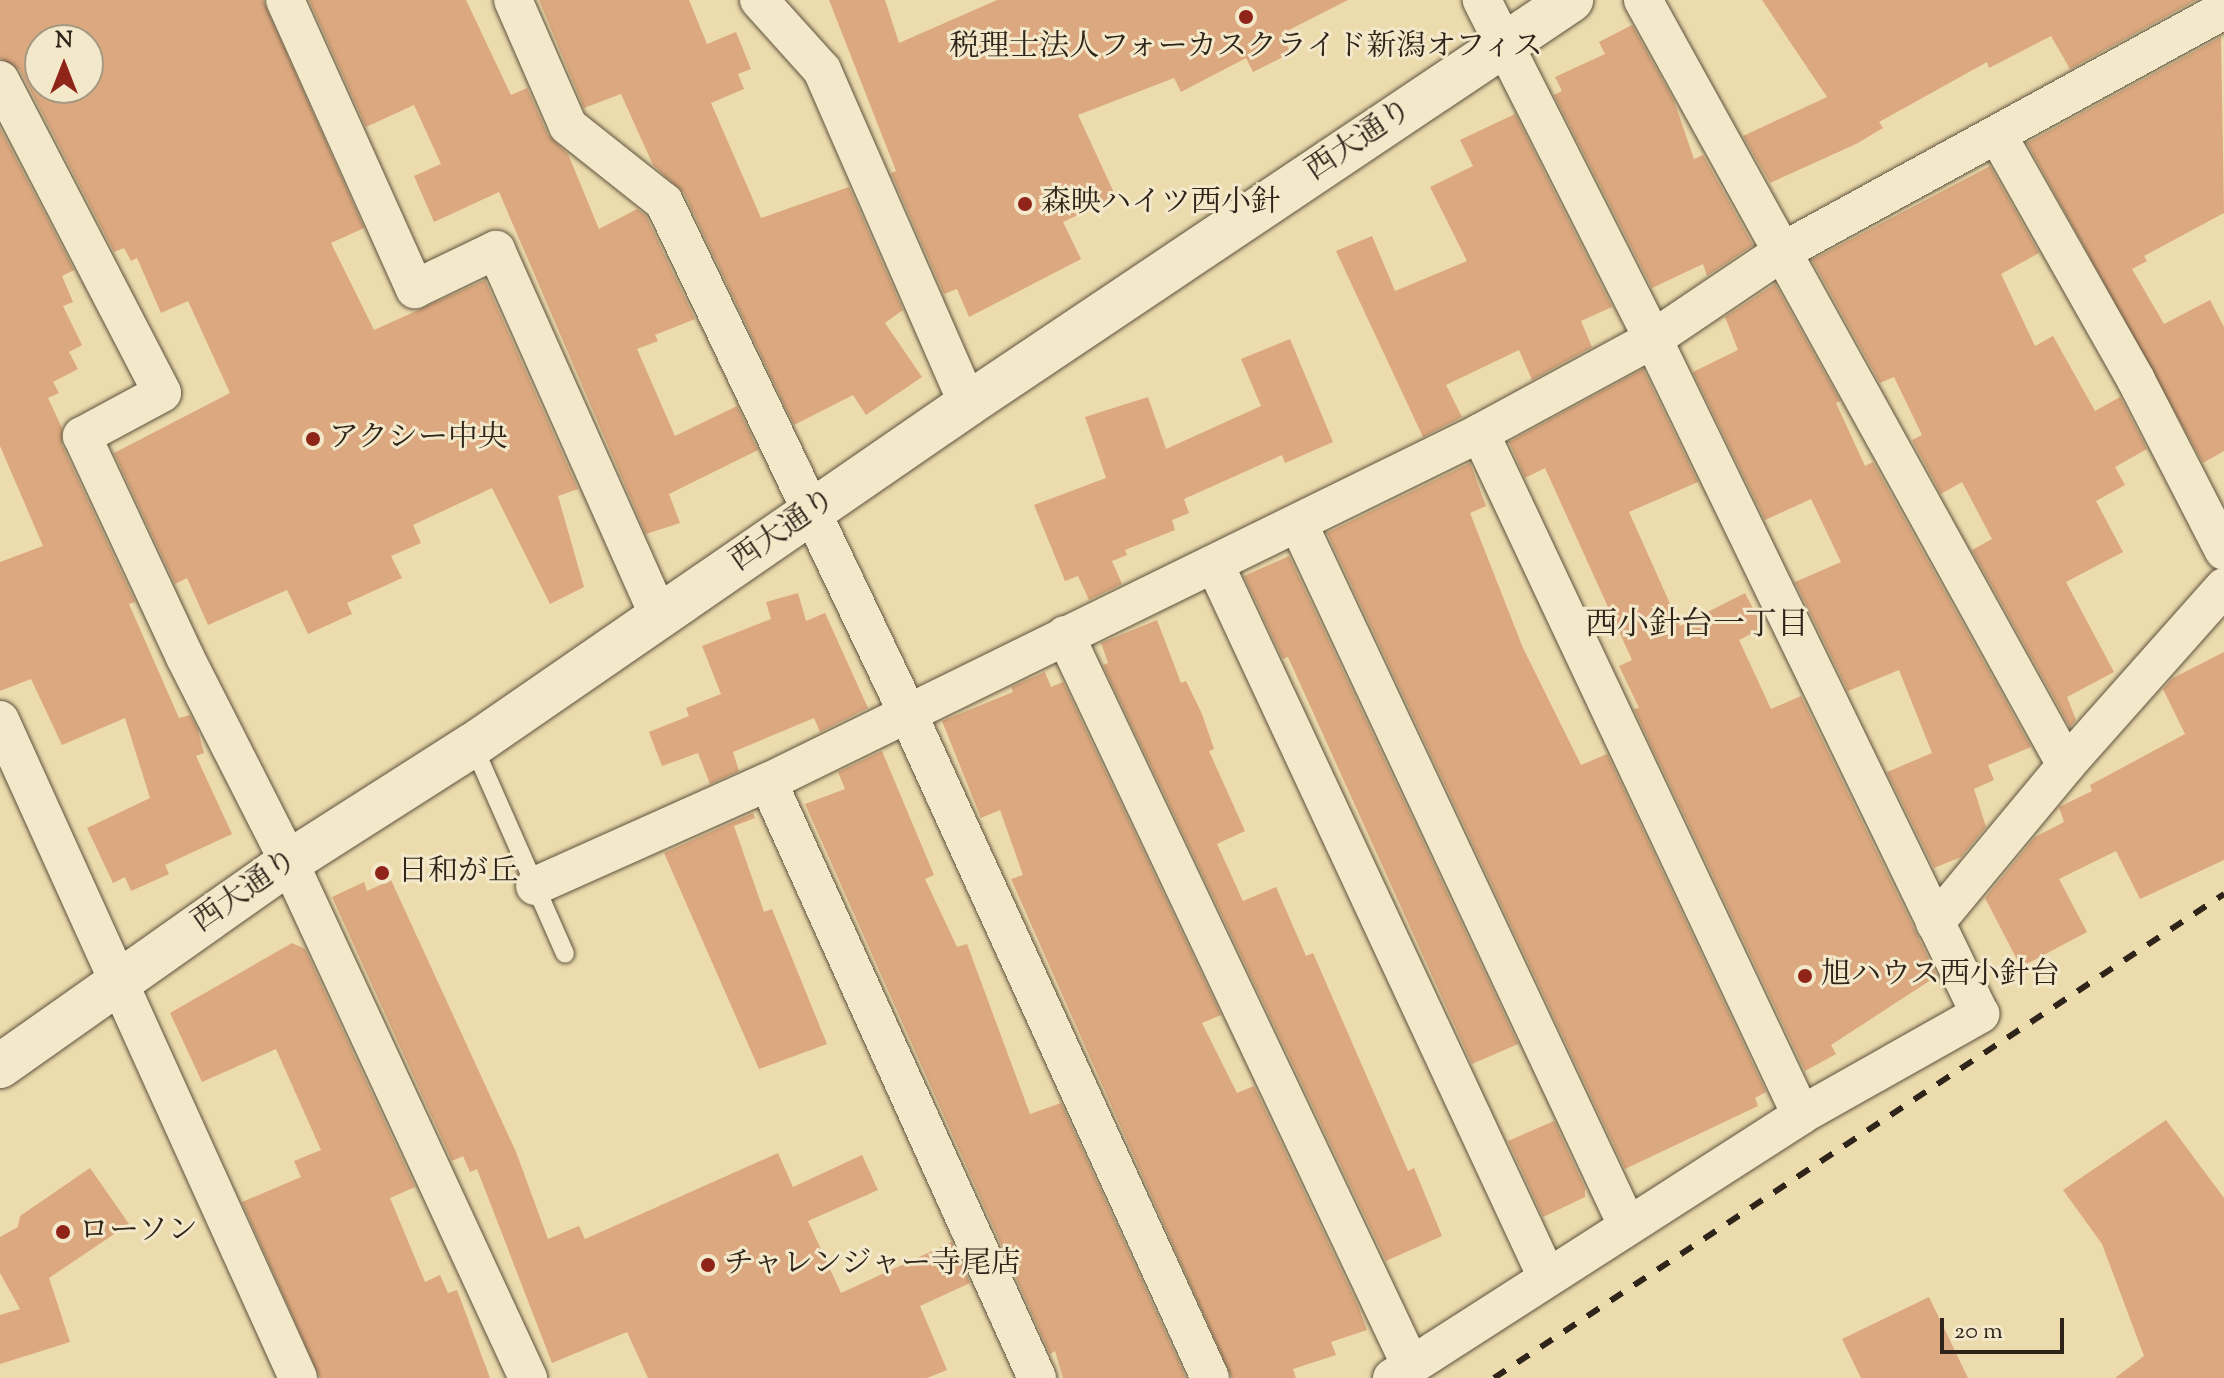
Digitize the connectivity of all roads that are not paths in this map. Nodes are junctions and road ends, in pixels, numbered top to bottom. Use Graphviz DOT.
graph roads {
  1 [pos="285,0"];
  2 [pos="513,0"];
  3 [pos="759,0"];
  4 [pos="1482,0"];
  5 [pos="1571,0"];
  6 [pos="1643,0"];
  7 [pos="2224,10"];
  8 [pos="1504,45"];
  9 [pos="0,80"];
  10 [pos="1998,136"];
  11 [pos="1785,250"];
  12 [pos="1653,339"];
  13 [pos="968,404"];
  14 [pos="1480,433"];
  15 [pos="809,512"];
  16 [pos="1298,523"];
  17 [pos="2224,551"];
  18 [pos="1215,565"];
  19 [pos="2224,587"];
  20 [pos="660,619"];
  21 [pos="1065,635"];
  22 [pos="908,714"];
  23 [pos="0,720"];
  24 [pos="473,745"];
  25 [pos="2066,765"];
  26 [pos="768,782"];
  27 [pos="289,862"];
  28 [pos="535,886"];
  29 [pos="1935,923"];
  30 [pos="565,954"];
  31 [pos="122,979"];
  32 [pos="0,1066"];
  33 [pos="1801,1115"];
  34 [pos="1627,1225"];
  35 [pos="1546,1275"];
  36 [pos="1402,1372"];
  37 [pos="298,1378"];
  38 [pos="528,1378"];
  39 [pos="1037,1378"];
  40 [pos="1210,1378"];
  1 -- 20 [label="street"];
  2 -- 15 [label="street"];
  3 -- 13 [label="street"];
  4 -- 8 [label="street"];
  5 -- 8 [label="street, 西大通り"];
  6 -- 11 [label="street"];
  7 -- 10 [label="street"];
  8 -- 12 [label="street"];
  8 -- 13 [label="street, 西大通り"];
  9 -- 27 [label="street"];
  10 -- 11 [label="street"];
  10 -- 17 [label="street"];
  11 -- 12 [label="street"];
  11 -- 25 [label="street"];
  12 -- 14 [label="street"];
  12 -- 29 [label="street"];
  13 -- 15 [label="street, 西大通り"];
  14 -- 16 [label="street"];
  14 -- 33 [label="street"];
  15 -- 20 [label="street, 西大通り"];
  15 -- 22 [label="street"];
  16 -- 18 [label="street"];
  16 -- 34 [label="street"];
  18 -- 21 [label="street"];
  18 -- 35 [label="street"];
  19 -- 25 [label="street"];
  20 -- 24 [label="street, 西大通り"];
  21 -- 22 [label="street"];
  21 -- 36 [label="street"];
  22 -- 26 [label="street"];
  22 -- 40 [label="street"];
  23 -- 31 [label="street"];
  24 -- 27 [label="street, 西大通り"];
  24 -- 28 [label="lane"];
  25 -- 29 [label="street"];
  26 -- 28 [label="street"];
  26 -- 39 [label="street"];
  27 -- 31 [label="street, 西大通り"];
  27 -- 38 [label="street"];
  28 -- 30 [label="lane"];
  29 -- 33 [label="street"];
  31 -- 32 [label="street, 西大通り"];
  31 -- 37 [label="street"];
  33 -- 34 [label="street"];
  34 -- 35 [label="street"];
  35 -- 36 [label="street"];
}
